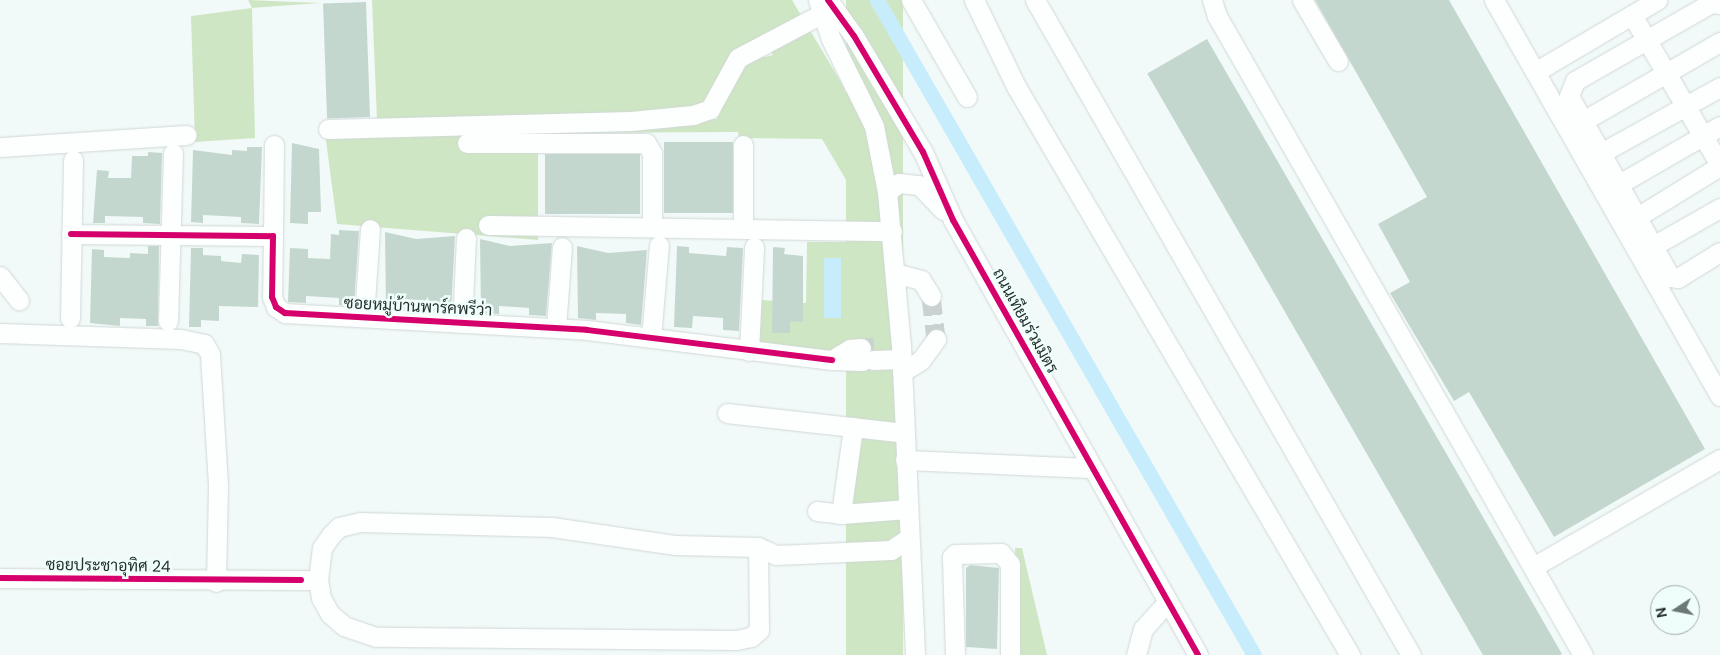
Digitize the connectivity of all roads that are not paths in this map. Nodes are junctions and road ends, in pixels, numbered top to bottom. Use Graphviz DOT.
graph roads {
  1 [pos="911,0"];
  2 [pos="974,0"];
  3 [pos="1035,0"];
  4 [pos="1212,0"];
  5 [pos="1302,0"];
  6 [pos="1494,0"];
  7 [pos="1657,0"];
  8 [pos="823,4"];
  9 [pos="1720,4"];
  10 [pos="1632,15"];
  11 [pos="1646,41"];
  12 [pos="1720,42"];
  13 [pos="1338,61"];
  14 [pos="1535,72"];
  15 [pos="1666,74"];
  16 [pos="1720,87"];
  17 [pos="967,97"];
  18 [pos="1685,108"];
  19 [pos="1583,121"];
  20 [pos="1720,126"];
  21 [pos="328,129"];
  22 [pos="187,135"];
  23 [pos="1702,136"];
  24 [pos="467,143"];
  25 [pos="274,145"];
  26 [pos="743,145"];
  27 [pos="0,147"];
  28 [pos="173,153"];
  29 [pos="1601,153"];
  30 [pos="73,160"];
  31 [pos="1720,165"];
  32 [pos="1619,184"];
  33 [pos="887,192"];
  34 [pos="1720,208"];
  35 [pos="1637,217"];
  36 [pos="952,220"];
  37 [pos="488,225"];
  38 [pos="652,227"];
  39 [pos="743,228"];
  40 [pos="370,229"];
  41 [pos="892,232"];
  42 [pos="71,234"];
  43 [pos="171,234"];
  44 [pos="272,236"];
  45 [pos="466,238"];
  46 [pos="659,245"];
  47 [pos="1653,246"];
  48 [pos="562,247"];
  49 [pos="754,247"];
  50 [pos="1720,252"];
  51 [pos="896,273"];
  52 [pos="0,276"];
  53 [pos="931,296"];
  54 [pos="18,300"];
  55 [pos="364,317"];
  56 [pos="70,318"];
  57 [pos="168,321"];
  58 [pos="462,323"];
  59 [pos="556,328"];
  60 [pos="0,333"];
  61 [pos="651,338"];
  62 [pos="936,339"];
  63 [pos="749,351"];
  64 [pos="902,358"];
  65 [pos="1720,396"];
  66 [pos="727,413"];
  67 [pos="853,427"];
  68 [pos="904,433"];
  69 [pos="1720,459"];
  70 [pos="906,460"];
  71 [pos="1091,468"];
  72 [pos="908,509"];
  73 [pos="818,511"];
  74 [pos="841,514"];
  75 [pos="909,538"];
  76 [pos="758,547"];
  77 [pos="1533,567"];
  78 [pos="0,578"];
  79 [pos="310,580"];
  80 [pos="216,582"];
  81 [pos="1167,602"];
  82 [pos="915,655"];
  83 [pos="955,655"];
  84 [pos="1010,655"];
  85 [pos="1136,655"];
  86 [pos="1198,655"];
  87 [pos="1350,655"];
  88 [pos="1411,655"];
  89 [pos="1583,655"];
  1 -- 17 [label="street"];
  2 -- 87 [label="street"];
  3 -- 88 [label="street"];
  4 -- 77 [label="street"];
  5 -- 13 [label="street"];
  6 -- 14 [label="street"];
  7 -- 10 [label="street"];
  8 -- 21 [label="street"];
  8 -- 33 [label="street"];
  8 -- 36 [label="street, ถนนเทียมร่วมมิตร"];
  9 -- 11 [label="street"];
  10 -- 11 [label="street"];
  10 -- 14 [label="street"];
  11 -- 15 [label="street"];
  11 -- 19 [label="street"];
  12 -- 15 [label="street"];
  14 -- 65 [label="street"];
  15 -- 18 [label="street"];
  15 -- 19 [label="street"];
  16 -- 18 [label="street"];
  18 -- 23 [label="street"];
  18 -- 29 [label="street"];
  19 -- 29 [label="street"];
  20 -- 23 [label="street"];
  22 -- 27 [label="street"];
  23 -- 31 [label="street"];
  23 -- 32 [label="street"];
  24 -- 38 [label="street"];
  25 -- 44 [label="street"];
  26 -- 39 [label="street"];
  28 -- 43 [label="street"];
  29 -- 32 [label="street"];
  30 -- 42 [label="street"];
  31 -- 35 [label="street"];
  32 -- 35 [label="street"];
  33 -- 36 [label="street"];
  33 -- 41 [label="street"];
  34 -- 47 [label="street"];
  35 -- 47 [label="street"];
  36 -- 71 [label="street, ถนนเทียมร่วมมิตร"];
  37 -- 38 [label="street"];
  38 -- 39 [label="street"];
  39 -- 41 [label="street"];
  40 -- 55 [label="street"];
  41 -- 51 [label="street"];
  42 -- 43 [label="street"];
  42 -- 56 [label="street"];
  43 -- 44 [label="street"];
  43 -- 57 [label="street"];
  44 -- 55 [label="street, ซอยหมู่บ้านพาร์คพรีว่า"];
  45 -- 58 [label="street"];
  46 -- 61 [label="street"];
  47 -- 50 [label="street"];
  48 -- 59 [label="street"];
  49 -- 63 [label="street"];
  51 -- 53 [label="street"];
  51 -- 64 [label="street"];
  52 -- 54 [label="street"];
  55 -- 58 [label="street, ซอยหมู่บ้านพาร์คพรีว่า"];
  58 -- 59 [label="street, ซอยหมู่บ้านพาร์คพรีว่า"];
  59 -- 61 [label="street, ซอยหมู่บ้านพาร์คพรีว่า"];
  60 -- 80 [label="street"];
  61 -- 63 [label="street, ซอยหมู่บ้านพาร์คพรีว่า"];
  62 -- 64 [label="street"];
  63 -- 64 [label="street, ซอยหมู่บ้านพาร์คพรีว่า"];
  64 -- 68 [label="street"];
  66 -- 67 [label="street"];
  67 -- 68 [label="street"];
  67 -- 74 [label="street"];
  68 -- 70 [label="street"];
  69 -- 77 [label="street"];
  70 -- 71 [label="street"];
  70 -- 72 [label="street"];
  71 -- 81 [label="street, ถนนเทียมร่วมมิตร"];
  72 -- 74 [label="street"];
  72 -- 75 [label="street"];
  73 -- 74 [label="street"];
  75 -- 76 [label="street"];
  75 -- 82 [label="street"];
  76 -- 79 [label="street"];
  76 -- 79 [label="street"];
  77 -- 89 [label="street"];
  78 -- 80 [label="street, ซอยประชาอุทิศ 24"];
  79 -- 80 [label="street, ซอยประชาอุทิศ 24"];
  81 -- 85 [label="street"];
  81 -- 86 [label="street, ถนนเทียมร่วมมิตร"];
  83 -- 84 [label="street"];
}
